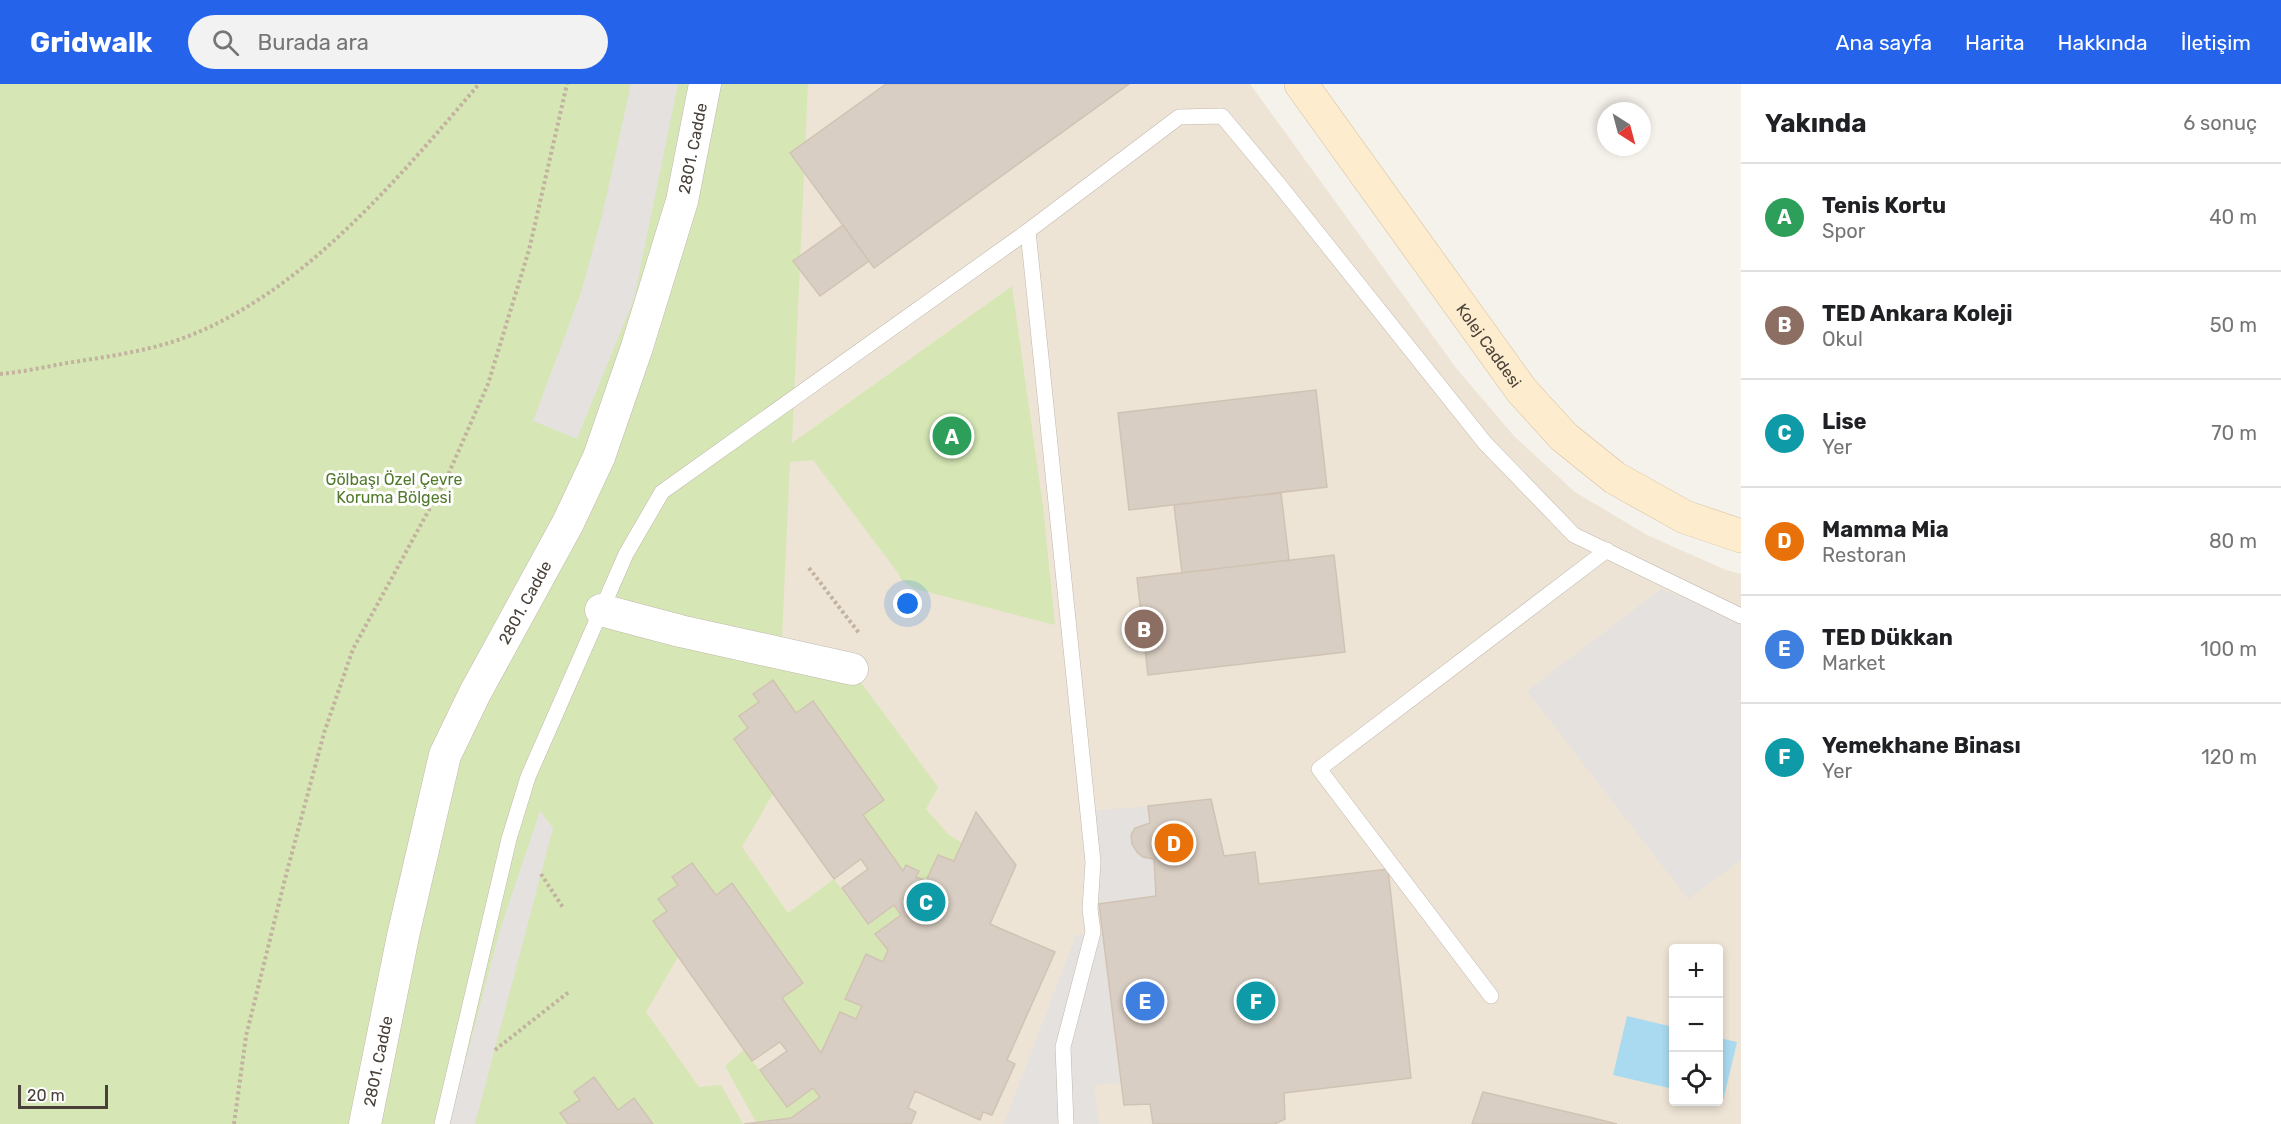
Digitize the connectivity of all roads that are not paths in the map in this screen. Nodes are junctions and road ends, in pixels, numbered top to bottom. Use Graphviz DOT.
graph roads {
  1 [pos="705,84"];
  2 [pos="1300,84"];
  3 [pos="1028,231"];
  4 [pos="1741,536"];
  5 [pos="1606,550"];
  6 [pos="602,610"];
  7 [pos="1741,616"];
  8 [pos="852,669"];
  9 [pos="1491,996"];
  10 [pos="365,1124"];
  11 [pos="442,1124"];
  12 [pos="1066,1124"];
  1 -- 10 [label="street, 2801. Cadde"];
  2 -- 4 [label="street, Kolej Caddesi"];
  3 -- 5 [label="lane"];
  3 -- 6 [label="lane"];
  3 -- 12 [label="lane"];
  5 -- 7 [label="lane"];
  5 -- 9 [label="lane"];
  6 -- 8 [label="street"];
  6 -- 11 [label="lane"];
}
